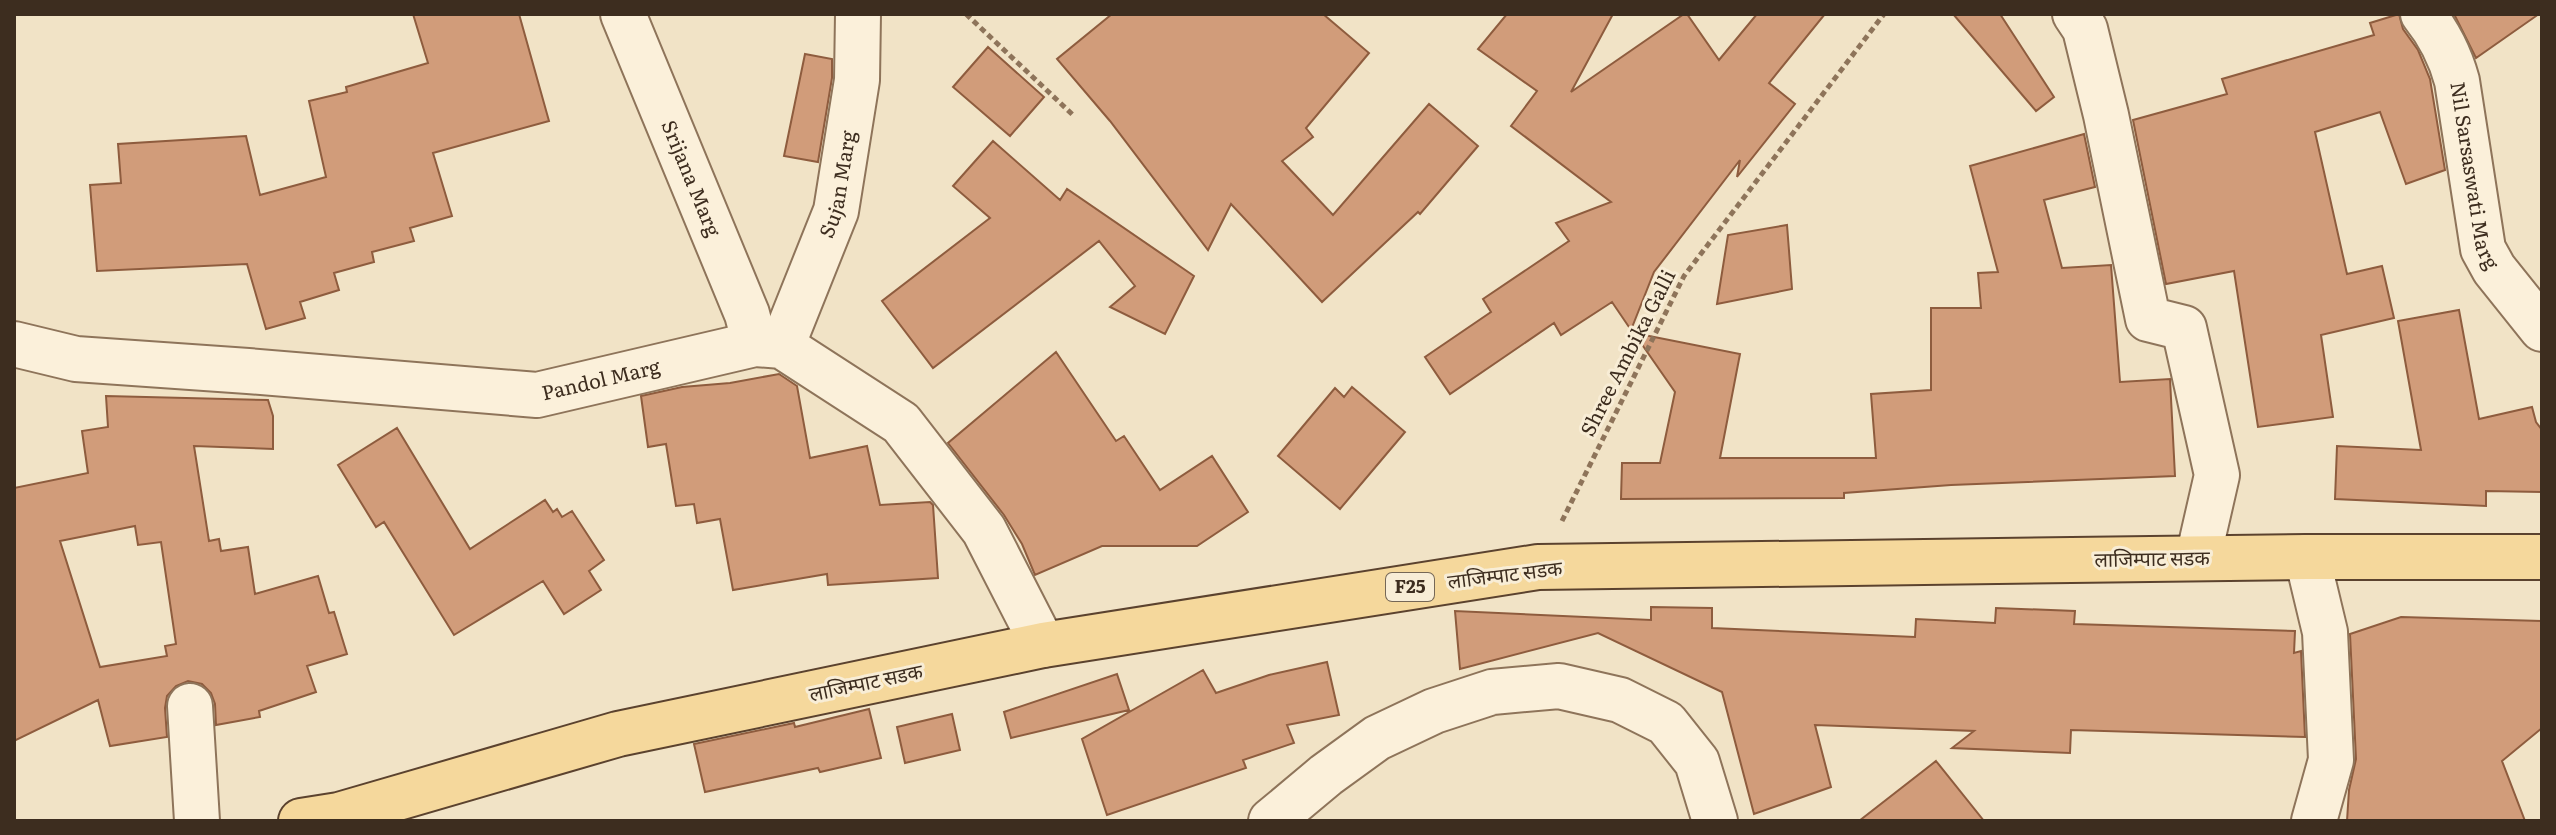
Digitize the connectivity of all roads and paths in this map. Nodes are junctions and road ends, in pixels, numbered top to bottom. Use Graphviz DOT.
graph roads {
  1 [pos="623,14"];
  2 [pos="858,14"];
  3 [pos="966,14"];
  4 [pos="1884,14"];
  5 [pos="2075,14"];
  6 [pos="2423,14"];
  7 [pos="1074,116"];
  8 [pos="2542,329"];
  9 [pos="14,344"];
  10 [pos="769,345"];
  11 [pos="2307,557"];
  12 [pos="2542,557"];
  13 [pos="2198,558"];
  14 [pos="1538,567"];
  15 [pos="1043,645"];
  16 [pos="190,706"];
  17 [pos="327,819"];
  18 [pos="197,821"];
  19 [pos="1271,821"];
  20 [pos="1715,821"];
  21 [pos="2314,821"];
  1 -- 10 [label="street, Srijana Marg"];
  2 -- 10 [label="street, Sujan Marg"];
  3 -- 7 [label="path"];
  4 -- 14 [label="path, Shree Ambika Galli"];
  5 -- 13 [label="street"];
  6 -- 8 [label="street, Nil Sarsaswati Marg"];
  9 -- 10 [label="street, Pandol Marg"];
  10 -- 15 [label="street"];
  11 -- 12 [label="main road, लाजिम्पाट सडक / F25"];
  11 -- 13 [label="main road, लाजिम्पाट सडक / F25"];
  11 -- 21 [label="street"];
  13 -- 14 [label="main road, लाजिम्पाट सडक / F25"];
  14 -- 15 [label="main road, लाजिम्पाट सडक / F25"];
  15 -- 17 [label="main road, लाजिम्पाट सडक / F25"];
  16 -- 18 [label="street"];
  19 -- 20 [label="street"];
}
